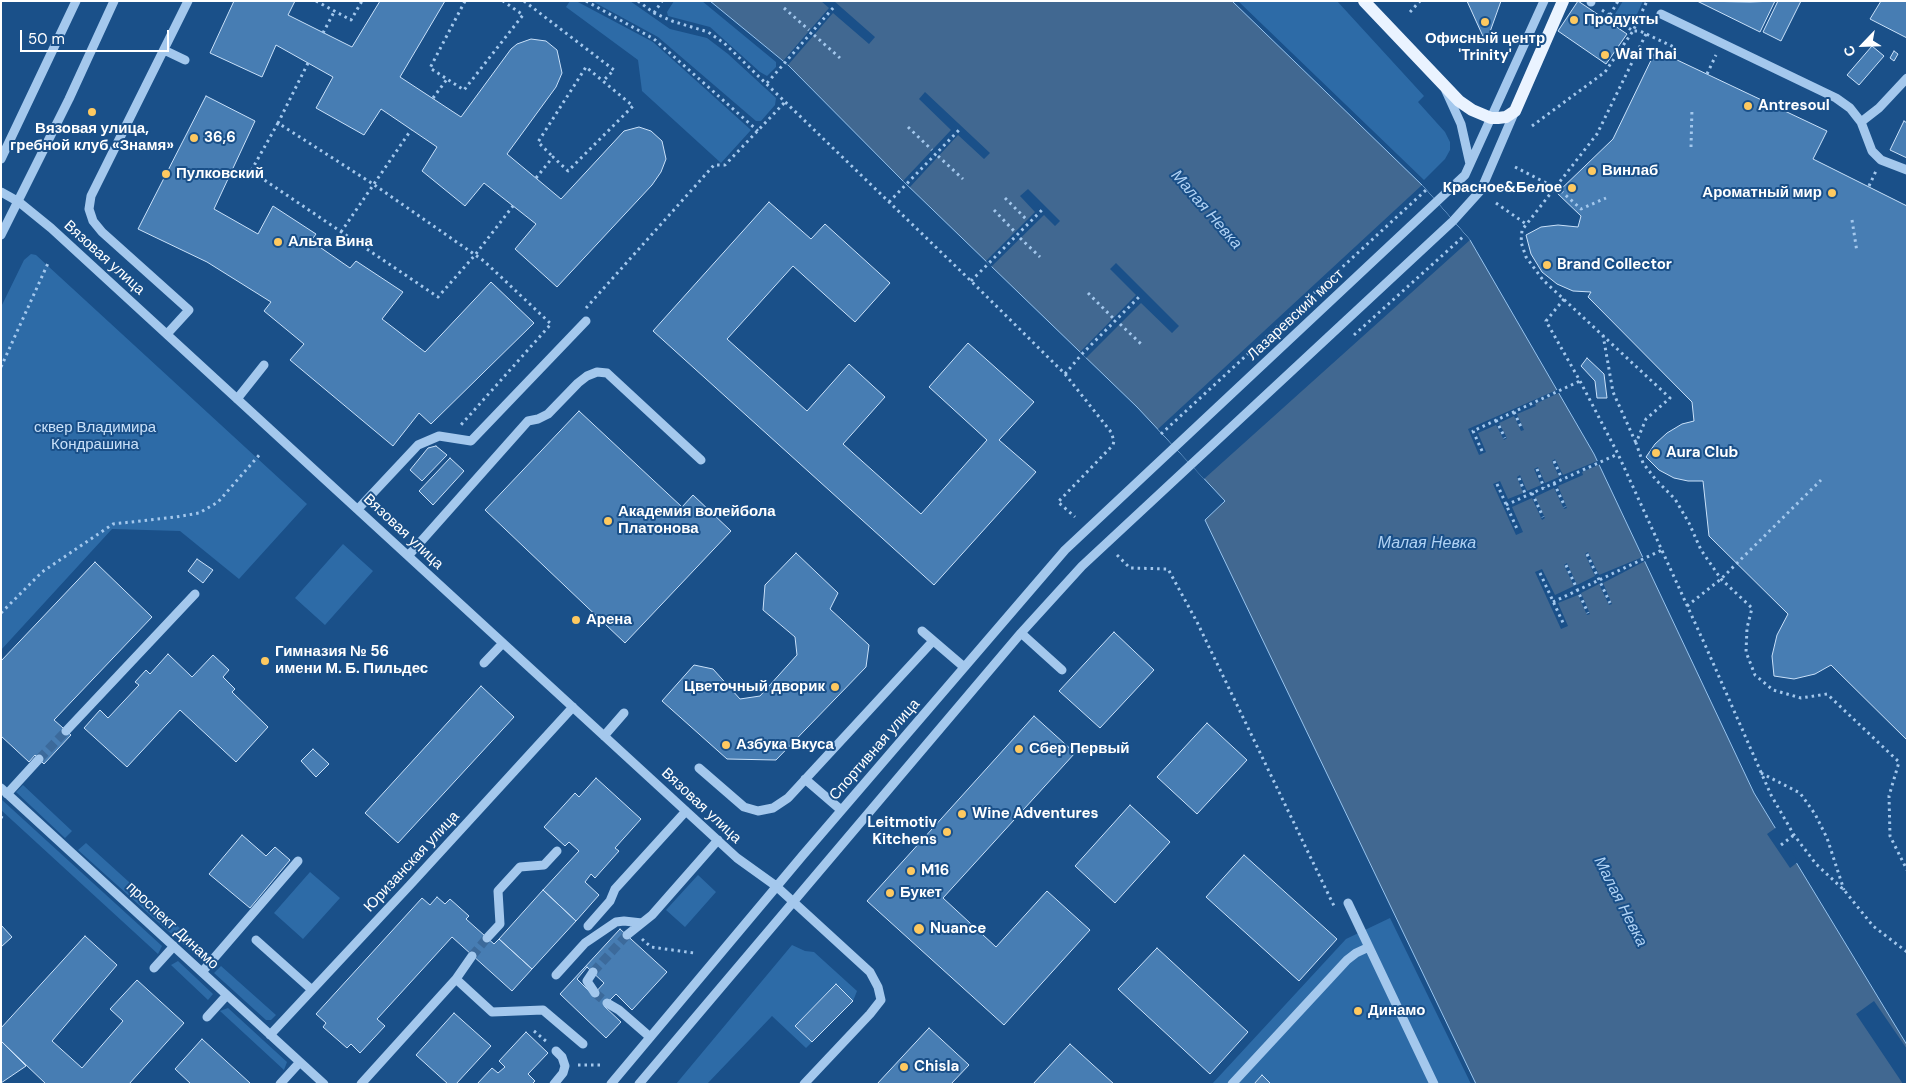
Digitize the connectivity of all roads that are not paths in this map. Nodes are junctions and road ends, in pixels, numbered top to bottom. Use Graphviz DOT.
graph roads {
  1 [pos="76,1"];
  2 [pos="114,1"];
  3 [pos="188,1"];
  4 [pos="1364,1"];
  5 [pos="1544,1"];
  6 [pos="1563,1"];
  7 [pos="1661,14"];
  8 [pos="164,50"];
  9 [pos="185,60"];
  10 [pos="1907,78"];
  11 [pos="1443,86"];
  12 [pos="1515,111"];
  13 [pos="1490,118"];
  14 [pos="1861,122"];
  15 [pos="1,159"];
  16 [pos="1470,164"];
  17 [pos="1907,170"];
  18 [pos="1,192"];
  19 [pos="19,202"];
  20 [pos="1,235"];
  21 [pos="586,321"];
  22 [pos="167,334"];
  23 [pos="264,366"];
  24 [pos="237,399"];
  25 [pos="1174,447"];
  26 [pos="701,460"];
  27 [pos="358,509"];
  28 [pos="408,556"];
  29 [pos="195,594"];
  30 [pos="922,631"];
  31 [pos="1021,633"];
  32 [pos="934,641"];
  33 [pos="503,642"];
  34 [pos="484,663"];
  35 [pos="964,667"];
  36 [pos="1062,670"];
  37 [pos="572,707"];
  38 [pos="624,713"];
  39 [pos="66,731"];
  40 [pos="604,736"];
  41 [pos="39,759"];
  42 [pos="699,768"];
  43 [pos="805,779"];
  44 [pos="4,791"];
  45 [pos="841,810"];
  46 [pos="686,811"];
  47 [pos="718,840"];
  48 [pos="557,852"];
  49 [pos="298,861"];
  50 [pos="776,886"];
  51 [pos="793,901"];
  52 [pos="1348,903"];
  53 [pos="642,923"];
  54 [pos="588,926"];
  55 [pos="627,935"];
  56 [pos="487,938"];
  57 [pos="256,940"];
  58 [pos="174,946"];
  59 [pos="1369,947"];
  60 [pos="472,956"];
  61 [pos="154,968"];
  62 [pos="202,972"];
  63 [pos="592,972"];
  64 [pos="556,975"];
  65 [pos="456,979"];
  66 [pos="312,990"];
  67 [pos="595,993"];
  68 [pos="226,995"];
  69 [pos="607,1004"];
  70 [pos="207,1017"];
  71 [pos="270,1034"];
  72 [pos="650,1038"];
  73 [pos="583,1044"];
  74 [pos="556,1051"];
  75 [pos="300,1062"];
  76 [pos="280,1084"];
  77 [pos="324,1084"];
  78 [pos="361,1084"];
  79 [pos="554,1084"];
  80 [pos="611,1084"];
  81 [pos="640,1084"];
  82 [pos="804,1084"];
  83 [pos="1232,1084"];
  84 [pos="1434,1084"];
  1 -- 15 [label="street"];
  2 -- 19 [label="street"];
  3 -- 8 [label="street"];
  4 -- 11 [label="main road"];
  5 -- 13 [label="street"];
  6 -- 12 [label="main road"];
  7 -- 14 [label="street"];
  8 -- 9 [label="street"];
  8 -- 22 [label="street"];
  10 -- 14 [label="street"];
  11 -- 13 [label="main road"];
  11 -- 16 [label="street"];
  12 -- 13 [label="main road"];
  12 -- 31 [label="street"];
  13 -- 16 [label="street"];
  14 -- 17 [label="street"];
  16 -- 25 [label="street, Лазаревский мост"];
  18 -- 19 [label="street, Вязовая улица"];
  19 -- 20 [label="street"];
  19 -- 22 [label="street, Вязовая улица"];
  21 -- 27 [label="street"];
  22 -- 24 [label="street, Вязовая улица"];
  23 -- 24 [label="street"];
  24 -- 27 [label="street, Вязовая улица"];
  25 -- 35 [label="street, Спортивная улица"];
  26 -- 28 [label="street"];
  27 -- 28 [label="street, Вязовая улица"];
  28 -- 33 [label="street, Вязовая улица"];
  29 -- 39 [label="street"];
  30 -- 32 [label="street"];
  31 -- 36 [label="street"];
  31 -- 51 [label="street"];
  32 -- 35 [label="street"];
  32 -- 43 [label="street"];
  33 -- 34 [label="street"];
  33 -- 37 [label="street, Вязовая улица"];
  35 -- 45 [label="street, Спортивная улица"];
  37 -- 40 [label="street, Вязовая улица"];
  37 -- 66 [label="street, Юризанская улица"];
  38 -- 40 [label="street"];
  40 -- 46 [label="street, Вязовая улица"];
  41 -- 44 [label="street"];
  42 -- 43 [label="street"];
  43 -- 45 [label="street"];
  44 -- 58 [label="street, проспект Динамо"];
  45 -- 50 [label="street, Спортивная улица"];
  46 -- 47 [label="street, Вязовая улица"];
  46 -- 54 [label="street"];
  47 -- 50 [label="street, Вязовая улица"];
  47 -- 53 [label="street"];
  48 -- 56 [label="street"];
  49 -- 62 [label="street"];
  50 -- 51 [label="street, Вязовая улица"];
  50 -- 72 [label="street, Спортивная улица"];
  51 -- 81 [label="street"];
  51 -- 82 [label="street"];
  52 -- 59 [label="street"];
  53 -- 55 [label="street"];
  53 -- 64 [label="street"];
  57 -- 66 [label="street"];
  58 -- 61 [label="street"];
  58 -- 62 [label="street, проспект Динамо"];
  59 -- 83 [label="street"];
  59 -- 84 [label="street"];
  60 -- 65 [label="street"];
  62 -- 68 [label="street, проспект Динамо"];
  63 -- 67 [label="street"];
  65 -- 73 [label="street"];
  65 -- 78 [label="street"];
  66 -- 71 [label="street, Юризанская улица"];
  68 -- 70 [label="street"];
  68 -- 71 [label="street, проспект Динамо"];
  69 -- 72 [label="street"];
  71 -- 75 [label="street, проспект Динамо"];
  72 -- 80 [label="street, Спортивная улица"];
  74 -- 79 [label="street"];
  75 -- 76 [label="street"];
  75 -- 77 [label="street, проспект Динамо"];
}
